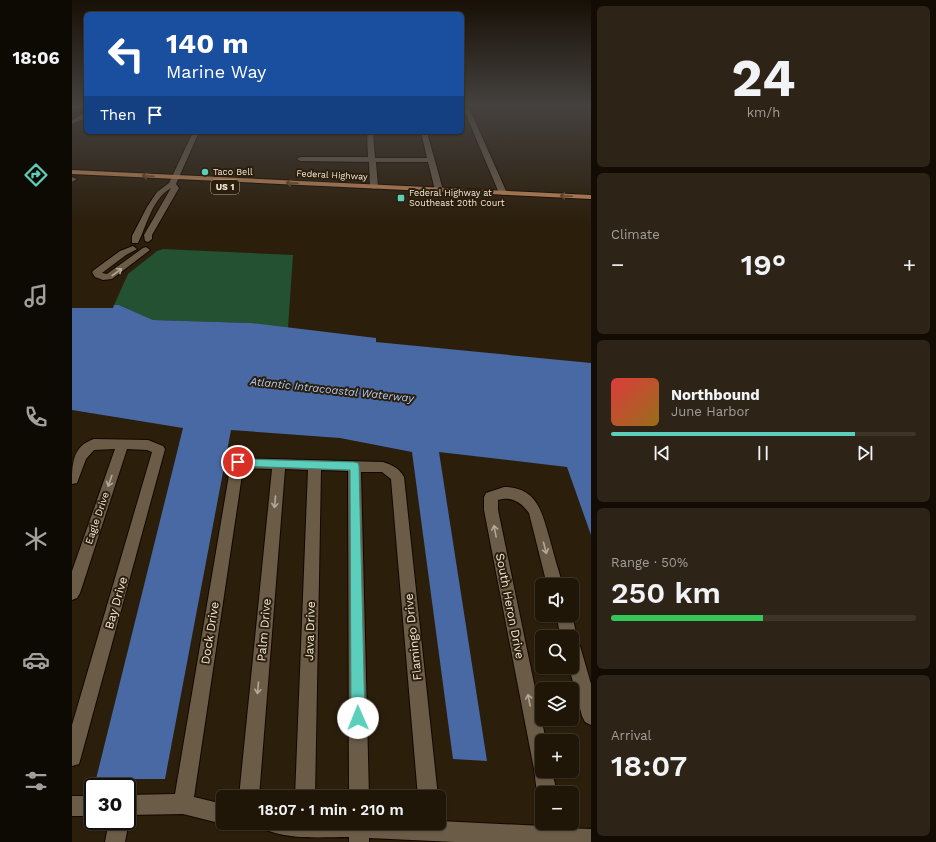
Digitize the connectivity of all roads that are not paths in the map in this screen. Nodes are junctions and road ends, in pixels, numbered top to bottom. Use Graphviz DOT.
graph roads {
  1 [pos="190,145"];
  2 [pos="371,145"];
  3 [pos="427,145"];
  4 [pos="482,145"];
  5 [pos="300,159"];
  6 [pos="373,159"];
  7 [pos="431,160"];
  8 [pos="72,177"];
  9 [pos="174,181"];
  10 [pos="376,190"];
  11 [pos="440,190"];
  12 [pos="503,193"];
  13 [pos="591,197"];
  14 [pos="591,204"];
  15 [pos="148,239"];
  16 [pos="134,245"];
  17 [pos="146,250"];
  18 [pos="123,444"];
  19 [pos="279,464"];
  20 [pos="315,465"];
  21 [pos="354,466"];
  22 [pos="72,479"];
  23 [pos="553,578"];
  24 [pos="72,593"];
  25 [pos="579,672"];
  26 [pos="591,716"];
  27 [pos="536,734"];
  28 [pos="72,757"];
  29 [pos="249,790"];
  30 [pos="305,790"];
  31 [pos="359,790"];
  32 [pos="427,790"];
  33 [pos="183,804"];
  34 [pos="136,805"];
  35 [pos="72,806"];
  36 [pos="84,806"];
  37 [pos="216,812"];
  38 [pos="446,827"];
  39 [pos="117,830"];
  40 [pos="377,830"];
  41 [pos="535,830"];
  42 [pos="555,830"];
  43 [pos="359,831"];
  44 [pos="591,839"];
  45 [pos="115,842"];
  1 -- 9 [label="street"];
  2 -- 6 [label="street"];
  3 -- 7 [label="street"];
  4 -- 12 [label="street"];
  5 -- 6 [label="street"];
  6 -- 7 [label="street"];
  6 -- 10 [label="street"];
  7 -- 11 [label="street"];
  8 -- 9 [label="main road, Federal Highway / US 1"];
  9 -- 8 [label="main road, Federal Highway / US 1, one-way"];
  10 -- 9 [label="main road, Federal Highway / US 1, one-way"];
  9 -- 10 [label="main road, Federal Highway / US 1"];
  9 -- 15 [label="street"];
  9 -- 16 [label="street"];
  10 -- 11 [label="main road"];
  10 -- 14 [label="main road, Federal Highway / US 1"];
  11 -- 12 [label="main road"];
  13 -- 12 [label="main road, one-way"];
  15 -- 16 [label="street"];
  15 -- 17 [label="street"];
  16 -- 17 [label="street"];
  16 -- 17 [label="street, one-way"];
  18 -- 22 [label="street"];
  18 -- 24 [label="street, Eagle Drive, one-way"];
  18 -- 28 [label="street, Bay Drive"];
  19 -- 20 [label="street"];
  19 -- 29 [label="street, Palm Drive, one-way"];
  19 -- 33 [label="street, Dock Drive"];
  20 -- 21 [label="street"];
  20 -- 30 [label="street, Java Drive"];
  21 -- 31 [label="street"];
  21 -- 32 [label="street, Flamingo Drive"];
  27 -- 23 [label="street, South Heron Drive, one-way"];
  25 -- 26 [label="street"];
  33 -- 34 [label="street"];
  33 -- 37 [label="street"];
  35 -- 36 [label="street"];
  38 -- 41 [label="street"];
  39 -- 45 [label="street"];
  40 -- 43 [label="street"];
  42 -- 44 [label="street"];
}
